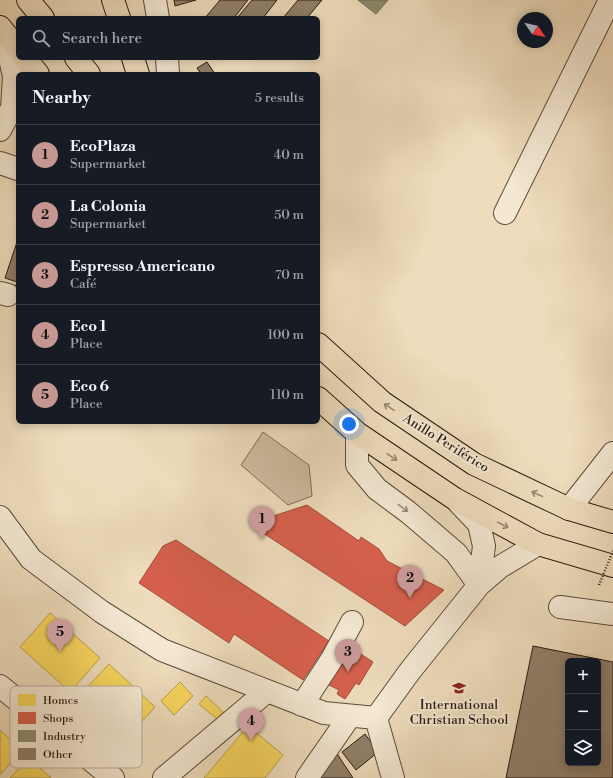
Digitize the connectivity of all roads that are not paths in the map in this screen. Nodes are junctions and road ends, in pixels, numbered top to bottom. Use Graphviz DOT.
graph roads {
  1 [pos="28,0"];
  2 [pos="113,0"];
  3 [pos="155,0"];
  4 [pos="610,0"];
  5 [pos="41,16"];
  6 [pos="118,16"];
  7 [pos="158,16"];
  8 [pos="2,30"];
  9 [pos="16,47"];
  10 [pos="27,60"];
  11 [pos="78,60"];
  12 [pos="134,60"];
  13 [pos="167,60"];
  14 [pos="36,72"];
  15 [pos="87,72"];
  16 [pos="137,72"];
  17 [pos="168,72"];
  18 [pos="0,130"];
  19 [pos="0,163"];
  20 [pos="16,168"];
  21 [pos="505,212"];
  22 [pos="320,346"];
  23 [pos="320,400"];
  24 [pos="357,433"];
  25 [pos="613,453"];
  26 [pos="455,499"];
  27 [pos="569,509"];
  28 [pos="0,517"];
  29 [pos="613,522"];
  30 [pos="538,544"];
  31 [pos="613,566"];
  32 [pos="479,585"];
  33 [pos="560,607"];
  34 [pos="613,614"];
  35 [pos="352,622"];
  36 [pos="0,686"];
  37 [pos="266,692"];
  38 [pos="10,694"];
  39 [pos="302,705"];
  40 [pos="350,716"];
  41 [pos="376,718"];
  42 [pos="101,768"];
  43 [pos="113,778"];
  44 [pos="164,778"];
  45 [pos="306,778"];
  46 [pos="393,778"];
  1 -- 5 [label="highway"];
  2 -- 6 [label="highway"];
  3 -- 7 [label="street"];
  4 -- 21 [label="street"];
  8 -- 9 [label="highway"];
  8 -- 18 [label="street"];
  10 -- 14 [label="highway"];
  11 -- 15 [label="highway"];
  12 -- 16 [label="highway"];
  13 -- 17 [label="street"];
  19 -- 20 [label="street"];
  27 -- 22 [label="highway, Anillo Periférico, one-way"];
  23 -- 24 [label="highway"];
  24 -- 26 [label="highway, one-way"];
  24 -- 32 [label="street, one-way"];
  25 -- 27 [label="street"];
  26 -- 30 [label="highway, one-way"];
  26 -- 32 [label="street"];
  27 -- 29 [label="highway, Anillo Periférico"];
  28 -- 37 [label="street"];
  30 -- 31 [label="highway"];
  30 -- 32 [label="street"];
  32 -- 41 [label="street"];
  33 -- 34 [label="street"];
  35 -- 39 [label="street"];
  36 -- 38 [label="street"];
  37 -- 39 [label="street"];
  37 -- 44 [label="street"];
  39 -- 40 [label="street"];
  40 -- 41 [label="street"];
  40 -- 45 [label="street"];
  41 -- 46 [label="street"];
  42 -- 43 [label="street"];
}
